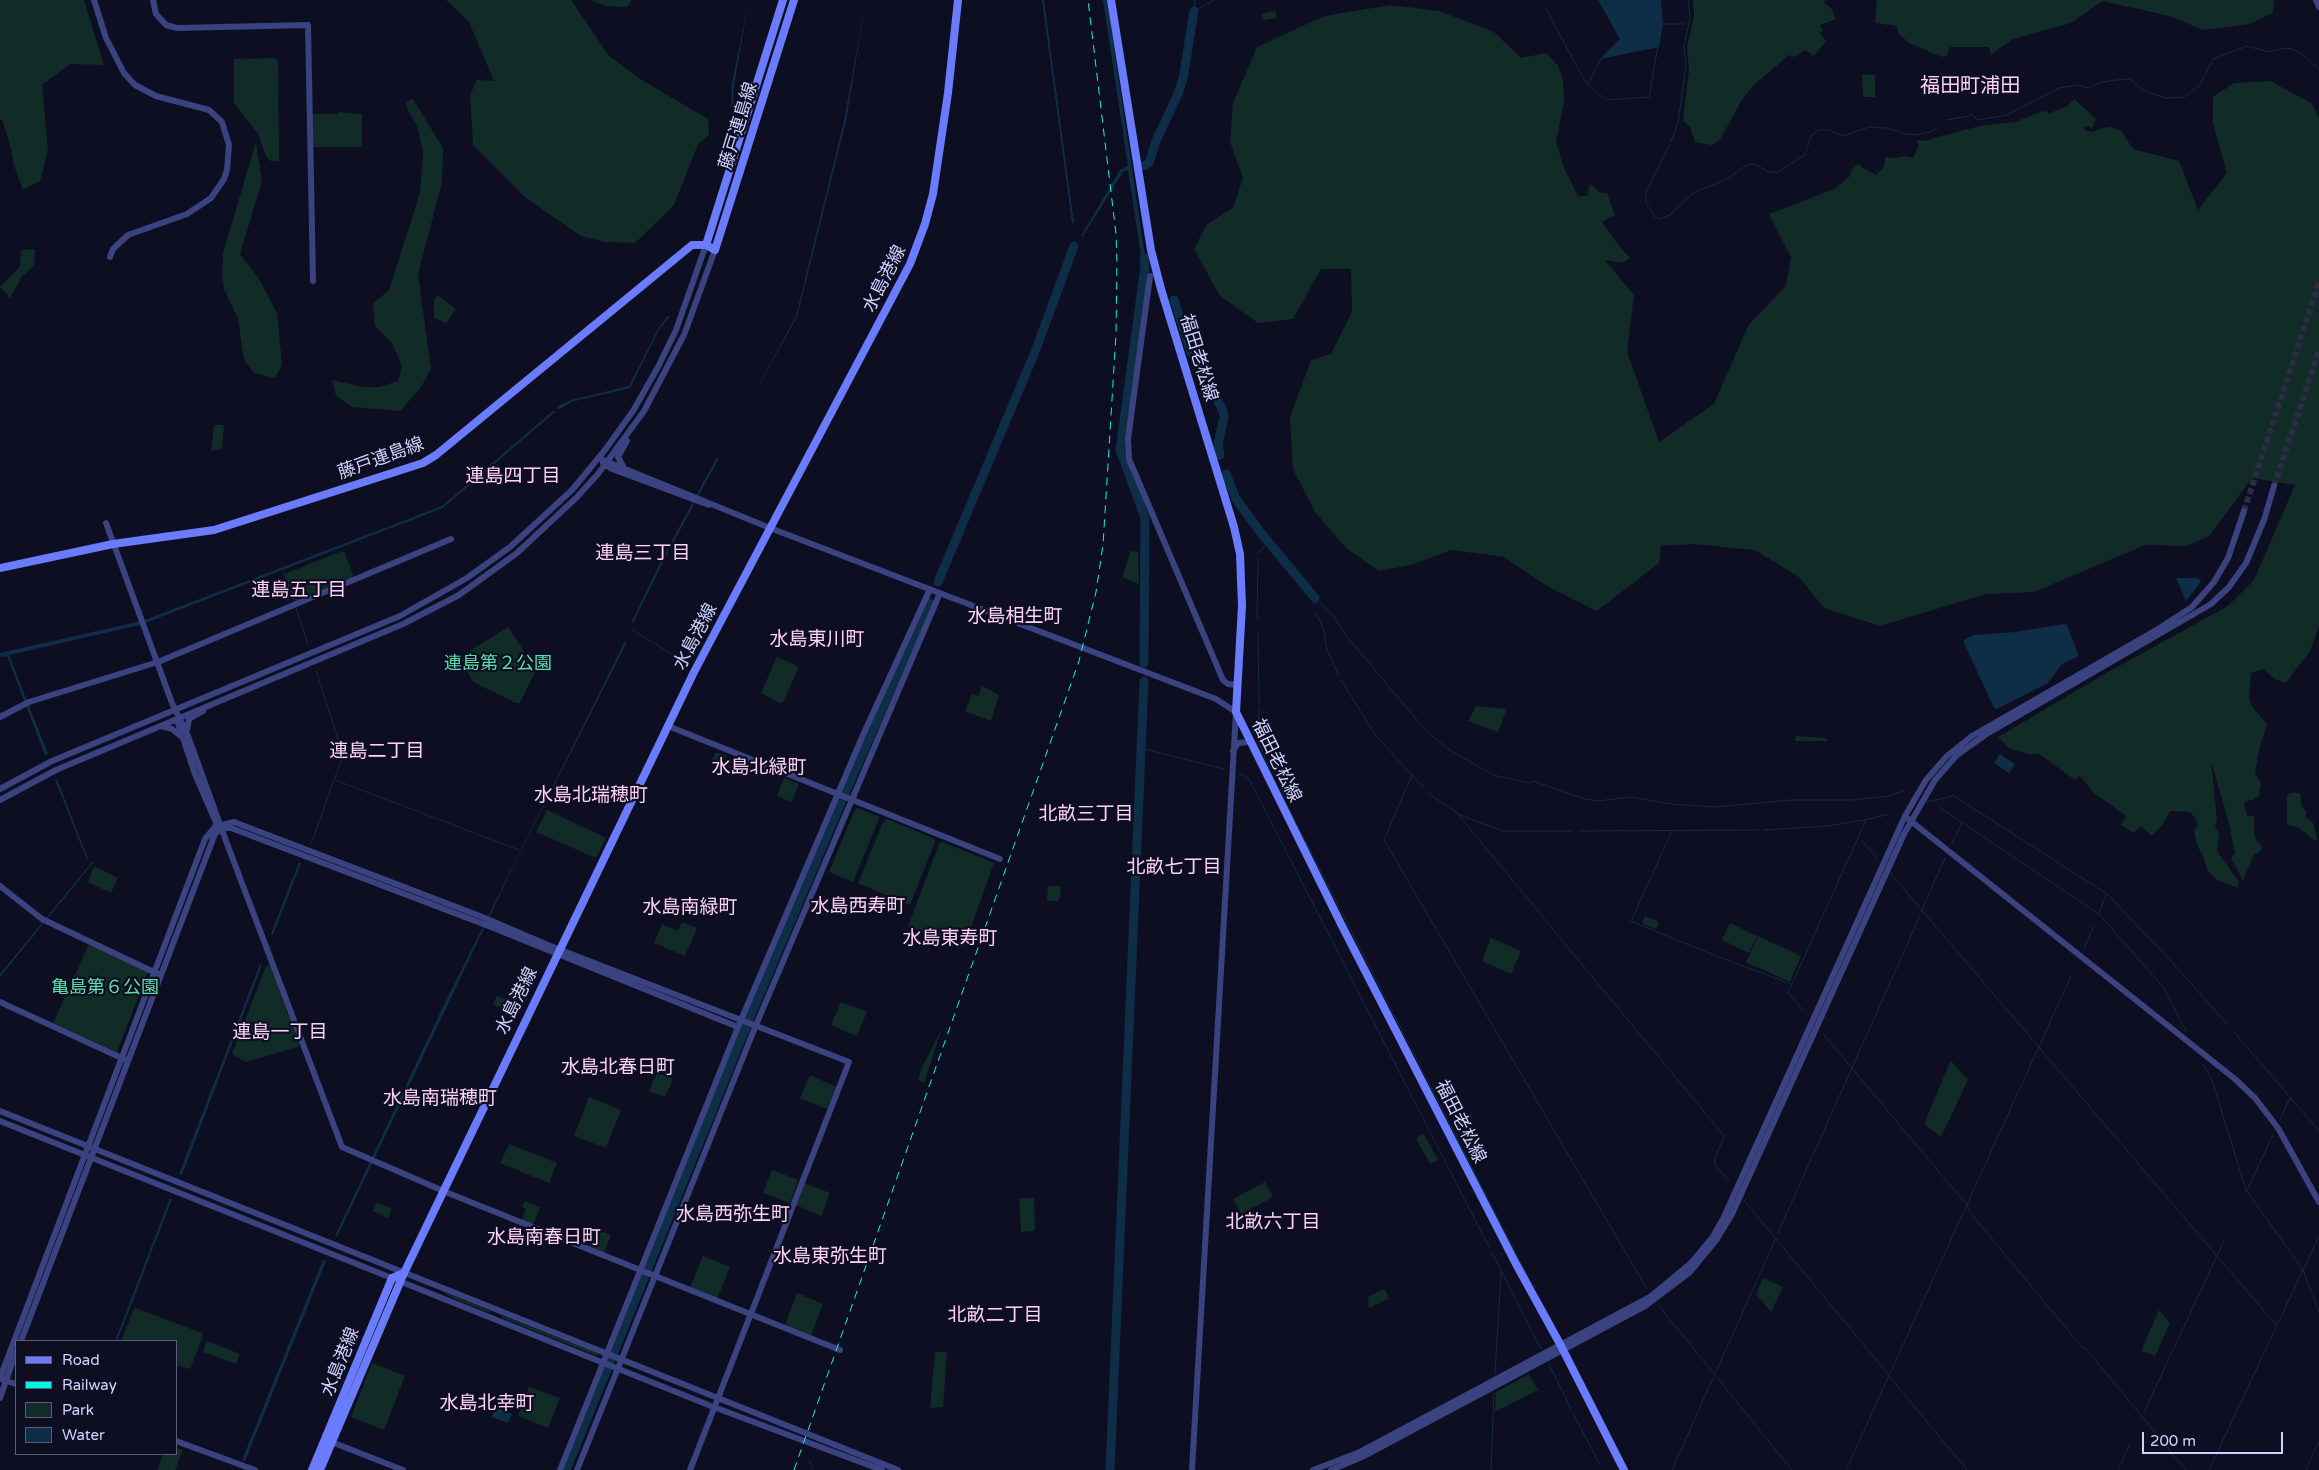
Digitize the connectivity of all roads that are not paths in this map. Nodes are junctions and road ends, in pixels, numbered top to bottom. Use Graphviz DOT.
graph roads {
  1 [pos="94,0"];
  2 [pos="153,0"];
  3 [pos="784,0"];
  4 [pos="794,0"];
  5 [pos="958,0"];
  6 [pos="1111,0"];
  7 [pos="2316,0"];
  8 [pos="2319,7"];
  9 [pos="706,245"];
  10 [pos="715,250"];
  11 [pos="110,257"];
  12 [pos="1150,276"];
  13 [pos="313,281"];
  14 [pos="634,424"];
  15 [pos="598,458"];
  16 [pos="606,463"];
  17 [pos="626,469"];
  18 [pos="2274,486"];
  19 [pos="696,498"];
  20 [pos="2244,510"];
  21 [pos="106,523"];
  22 [pos="770,528"];
  23 [pos="451,540"];
  24 [pos="113,544"];
  25 [pos="0,568"];
  26 [pos="930,589"];
  27 [pos="940,593"];
  28 [pos="158,662"];
  29 [pos="1237,685"];
  30 [pos="219,701"];
  31 [pos="175,710"];
  32 [pos="1236,712"];
  33 [pos="0,717"];
  34 [pos="178,718"];
  35 [pos="159,726"];
  36 [pos="668,726"];
  37 [pos="186,737"];
  38 [pos="1250,742"];
  39 [pos="1233,751"];
  40 [pos="0,789"];
  41 [pos="845,797"];
  42 [pos="0,800"];
  43 [pos="214,803"];
  44 [pos="210,813"];
  45 [pos="1907,818"];
  46 [pos="234,822"];
  47 [pos="220,827"];
  48 [pos="240,832"];
  49 [pos="208,841"];
  50 [pos="225,841"];
  51 [pos="1000,859"];
  52 [pos="0,886"];
  53 [pos="486,921"];
  54 [pos="558,952"];
  55 [pos="158,974"];
  56 [pos="0,1002"];
  57 [pos="713,1017"];
  58 [pos="749,1022"];
  59 [pos="738,1027"];
  60 [pos="122,1058"];
  61 [pos="129,1061"];
  62 [pos="0,1110"];
  63 [pos="0,1121"];
  64 [pos="100,1126"];
  65 [pos="63,1136"];
  66 [pos="60,1145"];
  67 [pos="92,1147"];
  68 [pos="88,1156"];
  69 [pos="119,1158"];
  70 [pos="116,1167"];
  71 [pos="78,1185"];
  72 [pos="443,1192"];
  73 [pos="2319,1202"];
  74 [pos="404,1273"];
  75 [pos="648,1274"];
  76 [pos="392,1278"];
  77 [pos="401,1281"];
  78 [pos="751,1315"];
  79 [pos="17,1340"];
  80 [pos="21,1340"];
  81 [pos="15,1346"];
  82 [pos="1562,1347"];
  83 [pos="840,1350"];
  84 [pos="15,1354"];
  85 [pos="614,1356"];
  86 [pos="610,1365"];
  87 [pos="2,1379"];
  88 [pos="15,1384"];
  89 [pos="0,1398"];
  90 [pos="719,1398"];
  91 [pos="715,1407"];
  92 [pos="329,1441"];
  93 [pos="178,1442"];
  94 [pos="255,1470"];
  95 [pos="312,1470"];
  96 [pos="320,1470"];
  97 [pos="403,1470"];
  98 [pos="560,1470"];
  99 [pos="577,1470"];
  100 [pos="690,1470"];
  101 [pos="882,1470"];
  102 [pos="898,1470"];
  103 [pos="1192,1470"];
  104 [pos="1313,1470"];
  105 [pos="1331,1470"];
  106 [pos="1624,1470"];
  1 -- 11 [label="street"];
  2 -- 13 [label="street"];
  3 -- 9 [label="main road, 藤戸連島線"];
  4 -- 10 [label="main road, 藤戸連島線"];
  5 -- 22 [label="main road, 水島港線"];
  6 -- 29 [label="main road, 福田老松線"];
  7 -- 8 [label="street"];
  9 -- 10 [label="main road"];
  9 -- 15 [label="street"];
  9 -- 24 [label="main road, 藤戸連島線"];
  10 -- 14 [label="street"];
  12 -- 29 [label="street"];
  14 -- 16 [label="street"];
  14 -- 17 [label="street"];
  15 -- 16 [label="street"];
  15 -- 31 [label="street"];
  16 -- 17 [label="street"];
  16 -- 19 [label="street"];
  16 -- 30 [label="street"];
  17 -- 19 [label="street"];
  18 -- 45 [label="street"];
  19 -- 22 [label="street"];
  20 -- 45 [label="street"];
  21 -- 24 [label="street"];
  22 -- 26 [label="street"];
  22 -- 36 [label="main road, 水島港線"];
  23 -- 28 [label="street"];
  24 -- 25 [label="main road, 藤戸連島線"];
  24 -- 28 [label="street"];
  26 -- 27 [label="street"];
  26 -- 41 [label="street"];
  27 -- 32 [label="street"];
  27 -- 41 [label="street"];
  28 -- 31 [label="street"];
  28 -- 33 [label="street"];
  29 -- 32 [label="main road, 福田老松線"];
  30 -- 34 [label="street"];
  30 -- 37 [label="street"];
  31 -- 34 [label="street"];
  31 -- 40 [label="street"];
  32 -- 38 [label="main road, 福田老松線"];
  32 -- 39 [label="street"];
  34 -- 35 [label="street"];
  34 -- 37 [label="street"];
  35 -- 37 [label="street"];
  35 -- 42 [label="street"];
  36 -- 41 [label="street"];
  36 -- 54 [label="main road, 水島港線"];
  37 -- 43 [label="street"];
  37 -- 44 [label="street"];
  38 -- 39 [label="street"];
  38 -- 82 [label="main road, 福田老松線"];
  39 -- 103 [label="street"];
  41 -- 51 [label="street"];
  41 -- 58 [label="street"];
  41 -- 58 [label="street"];
  43 -- 46 [label="street"];
  43 -- 47 [label="street"];
  44 -- 47 [label="street"];
  44 -- 49 [label="street"];
  45 -- 73 [label="street"];
  45 -- 82 [label="street"];
  46 -- 47 [label="street"];
  46 -- 53 [label="street"];
  47 -- 48 [label="street"];
  47 -- 49 [label="street"];
  47 -- 50 [label="street"];
  48 -- 50 [label="street"];
  48 -- 53 [label="street"];
  49 -- 50 [label="street"];
  49 -- 55 [label="street"];
  50 -- 72 [label="street"];
  52 -- 55 [label="street"];
  53 -- 54 [label="street"];
  54 -- 57 [label="street"];
  54 -- 58 [label="street"];
  54 -- 72 [label="main road, 水島港線"];
  55 -- 60 [label="street"];
  55 -- 61 [label="street"];
  56 -- 60 [label="street"];
  57 -- 58 [label="street"];
  57 -- 59 [label="street"];
  58 -- 59 [label="street"];
  58 -- 75 [label="street"];
  58 -- 78 [label="street"];
  59 -- 75 [label="street"];
  60 -- 61 [label="street"];
  60 -- 64 [label="street"];
  61 -- 64 [label="street"];
  62 -- 65 [label="street"];
  63 -- 66 [label="street"];
  64 -- 65 [label="street"];
  64 -- 67 [label="street"];
  64 -- 69 [label="street"];
  65 -- 67 [label="street"];
  66 -- 68 [label="street"];
  66 -- 71 [label="street"];
  67 -- 68 [label="street"];
  67 -- 69 [label="street"];
  68 -- 70 [label="street"];
  68 -- 71 [label="street"];
  69 -- 74 [label="street"];
  70 -- 71 [label="street"];
  70 -- 76 [label="street"];
  71 -- 79 [label="street"];
  71 -- 80 [label="street"];
  72 -- 74 [label="main road, 水島港線"];
  72 -- 75 [label="street"];
  74 -- 76 [label="main road"];
  74 -- 77 [label="main road, 水島港線"];
  74 -- 85 [label="street"];
  75 -- 78 [label="street"];
  75 -- 85 [label="street"];
  75 -- 85 [label="street"];
  76 -- 77 [label="street"];
  76 -- 92 [label="main road, 水島港線"];
  77 -- 86 [label="street"];
  77 -- 92 [label="main road, 水島港線"];
  78 -- 83 [label="street"];
  78 -- 90 [label="street"];
  81 -- 87 [label="street"];
  82 -- 104 [label="street"];
  82 -- 105 [label="street"];
  82 -- 106 [label="main road, 福田老松線"];
  84 -- 87 [label="street"];
  85 -- 86 [label="street"];
  85 -- 86 [label="street"];
  85 -- 90 [label="street"];
  86 -- 91 [label="street"];
  86 -- 98 [label="street"];
  86 -- 99 [label="street"];
  87 -- 88 [label="street"];
  87 -- 89 [label="street"];
  90 -- 91 [label="street"];
  90 -- 102 [label="street"];
  91 -- 100 [label="street"];
  91 -- 101 [label="street"];
  92 -- 95 [label="main road, 水島港線"];
  92 -- 96 [label="main road, 水島港線"];
  92 -- 97 [label="street"];
  93 -- 94 [label="street"];
}
